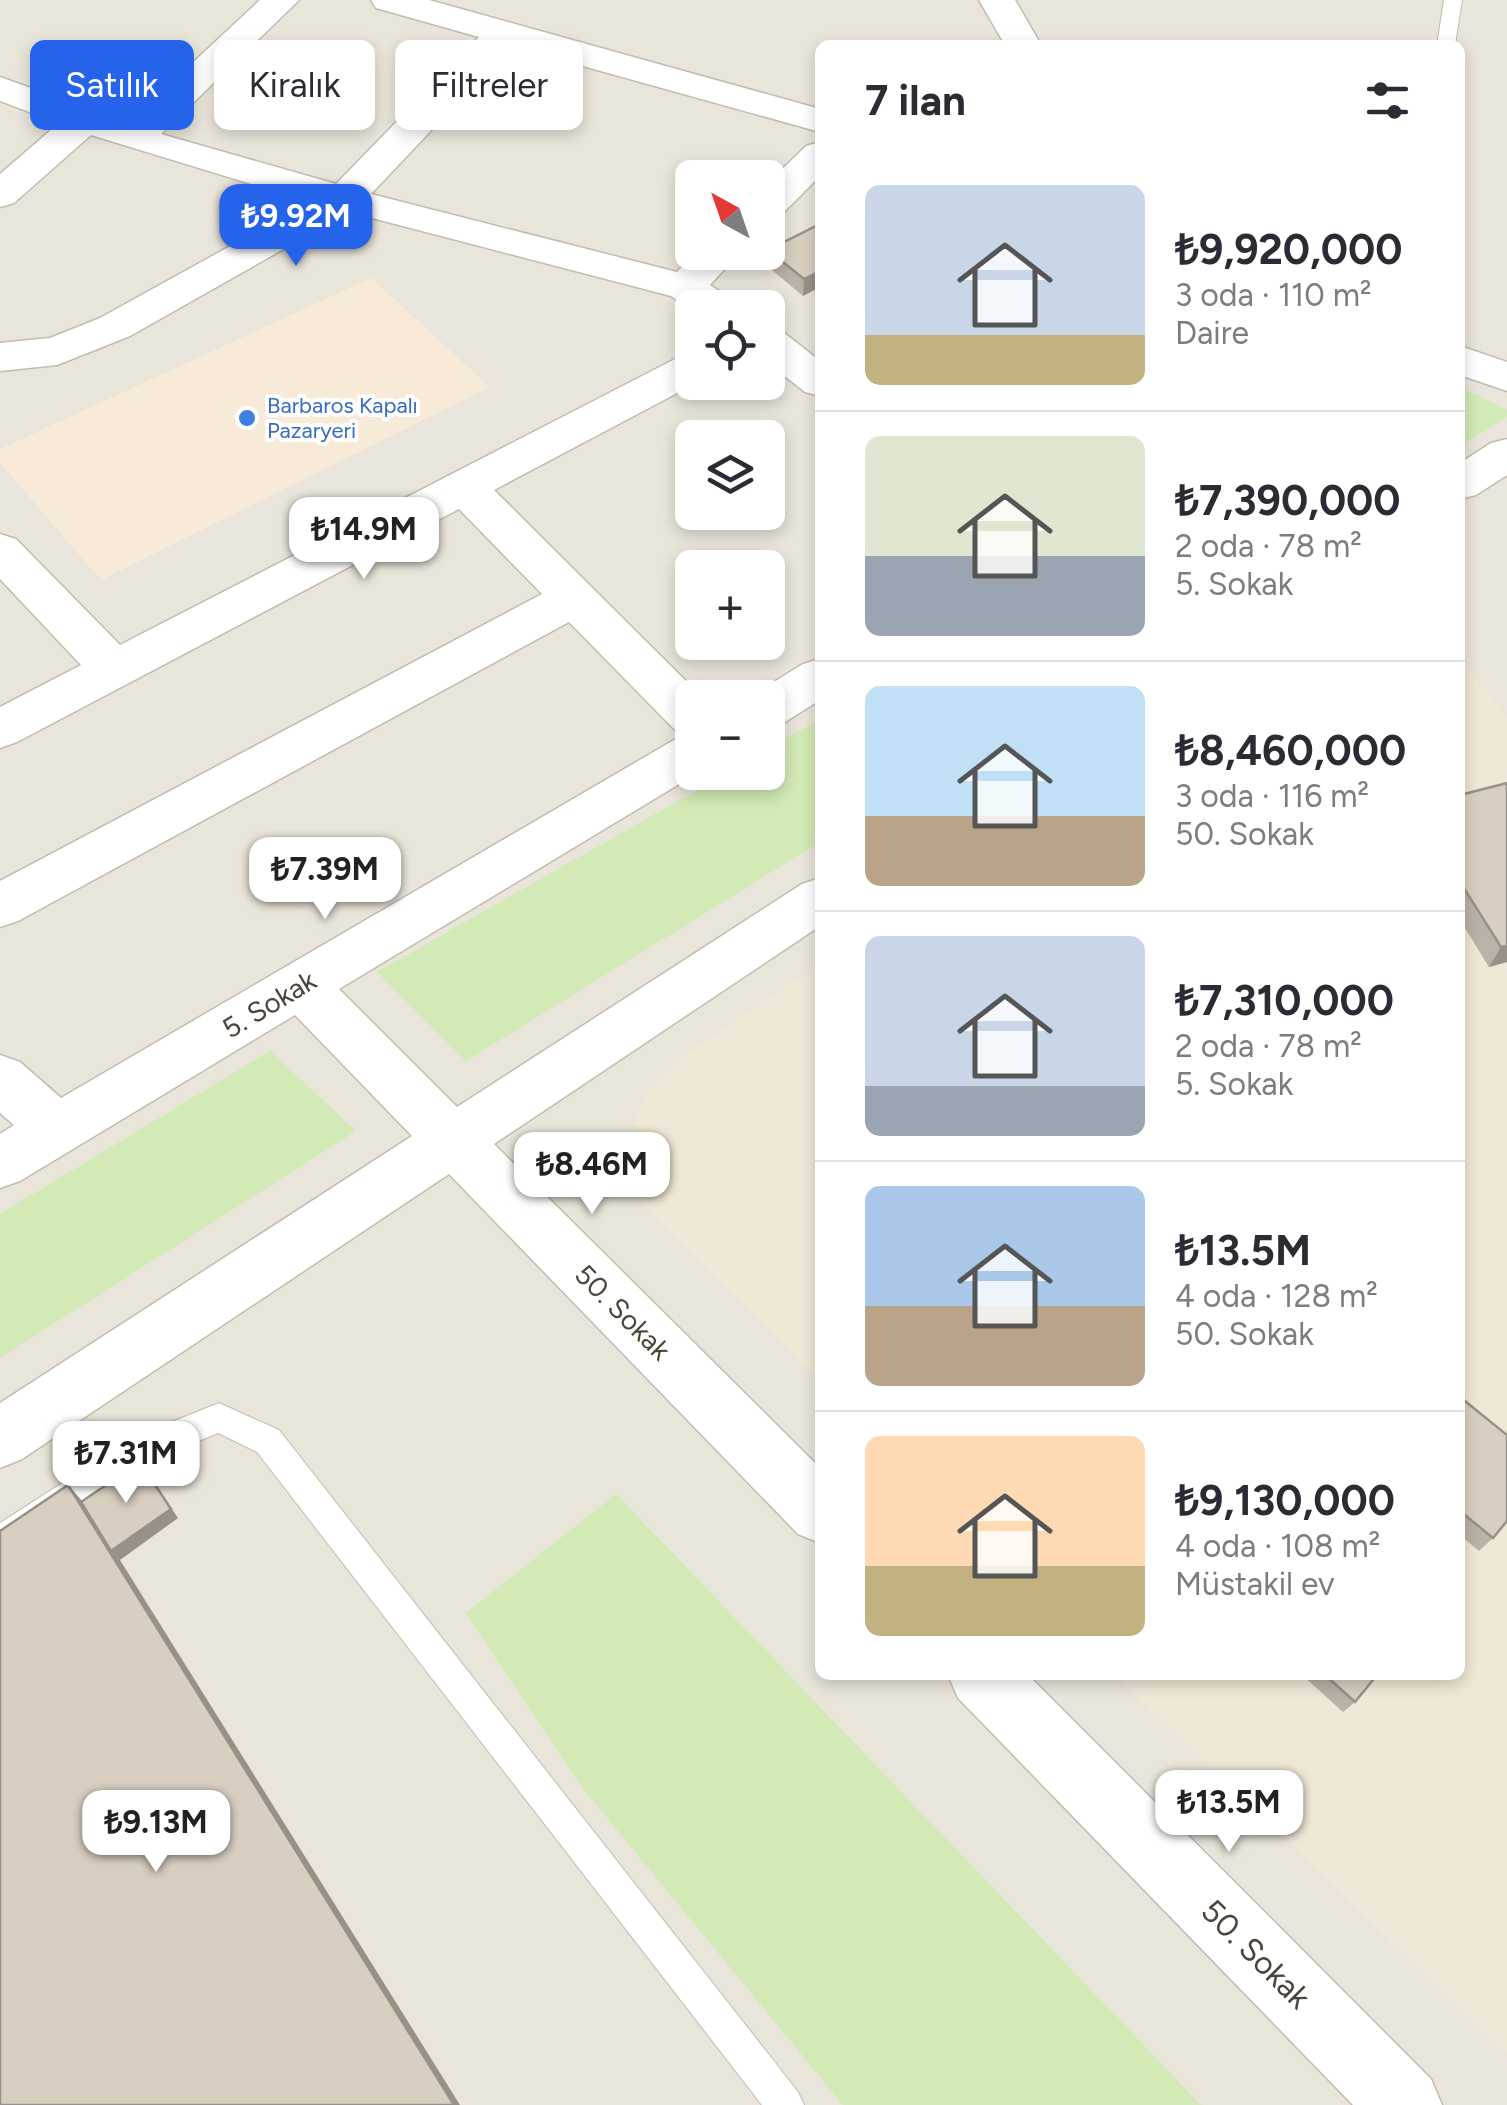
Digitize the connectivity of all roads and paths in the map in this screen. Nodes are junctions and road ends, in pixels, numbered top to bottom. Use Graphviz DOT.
graph roads {
  1 [pos="280,0"];
  2 [pos="389,0"];
  3 [pos="997,0"];
  4 [pos="1454,0"];
  5 [pos="493,19"];
  6 [pos="1021,40"];
  7 [pos="1447,40"];
  8 [pos="0,88"];
  9 [pos="30,99"];
  10 [pos="815,119"];
  11 [pos="74,130"];
  12 [pos="112,130"];
  13 [pos="134,138"];
  14 [pos="815,159"];
  15 [pos="785,189"];
  16 [pos="0,195"];
  17 [pos="344,199"];
  18 [pos="675,290"];
  19 [pos="785,355"];
  20 [pos="1,359"];
  21 [pos="1465,362"];
  22 [pos="675,377"];
  23 [pos="1507,377"];
  24 [pos="815,378"];
  25 [pos="1507,454"];
  26 [pos="1465,481"];
  27 [pos="464,488"];
  28 [pos="0,550"];
  29 [pos="574,598"];
  30 [pos="114,670"];
  31 [pos="815,681"];
  32 [pos="785,698"];
  33 [pos="675,701"];
  34 [pos="0,729"];
  35 [pos="675,763"];
  36 [pos="815,902"];
  37 [pos="0,906"];
  38 [pos="300,985"];
  39 [pos="0,1079"];
  40 [pos="58,1129"];
  41 [pos="451,1138"];
  42 [pos="0,1163"];
  43 [pos="0,1438"];
  44 [pos="815,1507"];
  45 [pos="0,1542"];
  46 [pos="986,1680"];
  47 [pos="785,2105"];
  48 [pos="1405,2105"];
  1 -- 13 [label="street"];
  2 -- 5 [label="street"];
  3 -- 6 [label="street"];
  4 -- 7 [label="lane"];
  5 -- 10 [label="street"];
  5 -- 17 [label="street"];
  8 -- 9 [label="street"];
  11 -- 16 [label="street"];
  12 -- 13 [label="street"];
  13 -- 17 [label="street"];
  14 -- 15 [label="street"];
  17 -- 18 [label="street"];
  17 -- 20 [label="street"];
  19 -- 24 [label="street"];
  21 -- 23 [label="street"];
  22 -- 27 [label="street"];
  25 -- 26 [label="street"];
  27 -- 29 [label="street"];
  27 -- 30 [label="street"];
  28 -- 30 [label="street"];
  29 -- 33 [label="street"];
  29 -- 37 [label="street"];
  30 -- 34 [label="street"];
  31 -- 32 [label="street"];
  35 -- 38 [label="street, 5. Sokak"];
  36 -- 41 [label="street"];
  38 -- 40 [label="street, 5. Sokak"];
  38 -- 41 [label="street, 50. Sokak"];
  39 -- 40 [label="street"];
  40 -- 42 [label="street, 5. Sokak"];
  41 -- 43 [label="street"];
  41 -- 44 [label="street, 50. Sokak"];
  45 -- 47 [label="lane"];
  46 -- 48 [label="street, 50. Sokak"];
}
